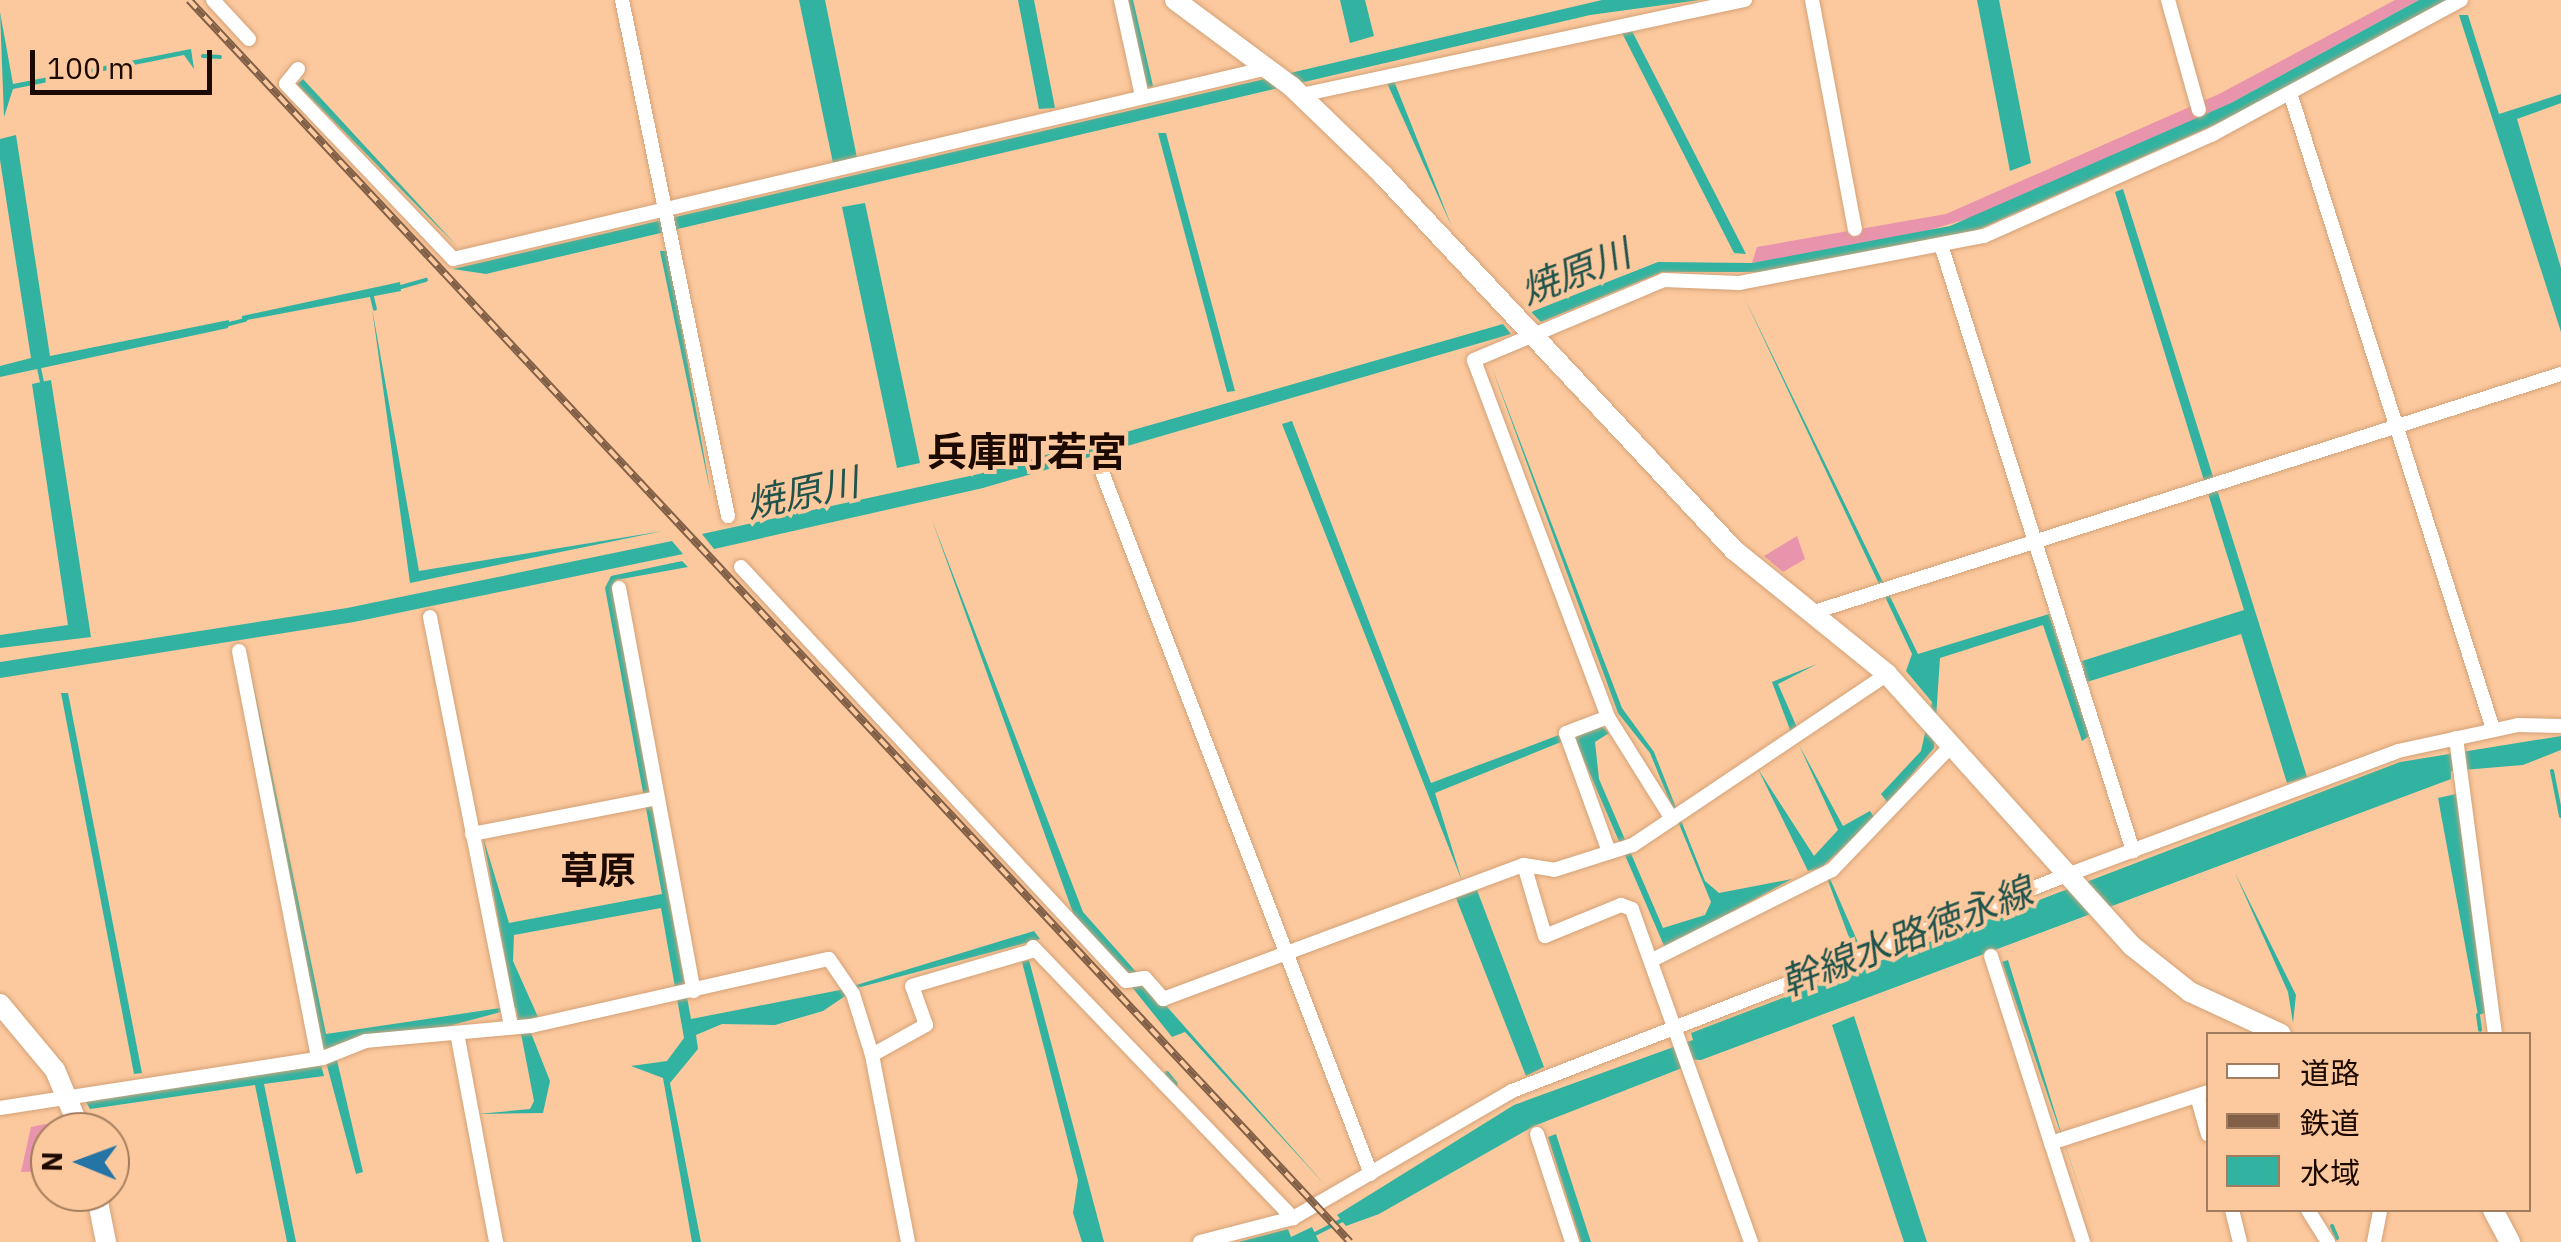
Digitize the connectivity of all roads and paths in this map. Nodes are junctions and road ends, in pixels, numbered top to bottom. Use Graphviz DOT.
graph roads {
  1 [pos="213,0"];
  2 [pos="622,0"];
  3 [pos="1121,0"];
  4 [pos="1175,0"];
  5 [pos="1745,0"];
  6 [pos="1812,0"];
  7 [pos="2168,0"];
  8 [pos="2462,0"];
  9 [pos="249,39"];
  10 [pos="298,70"];
  11 [pos="1285,81"];
  12 [pos="2290,93"];
  13 [pos="1142,96"];
  14 [pos="2198,110"];
  15 [pos="665,210"];
  16 [pos="1855,230"];
  17 [pos="1942,248"];
  18 [pos="1533,335"];
  19 [pos="2561,374"];
  20 [pos="2396,425"];
  21 [pos="1099,464"];
  22 [pos="728,516"];
  23 [pos="2034,542"];
  24 [pos="741,567"];
  25 [pos="619,588"];
  26 [pos="1810,613"];
  27 [pos="430,617"];
  28 [pos="239,651"];
  29 [pos="1887,674"];
  30 [pos="1608,716"];
  31 [pos="2561,726"];
  32 [pos="2493,729"];
  33 [pos="1940,730"];
  34 [pos="2457,746"];
  35 [pos="650,800"];
  36 [pos="1677,815"];
  37 [pos="472,834"];
  38 [pos="1622,849"];
  39 [pos="2133,851"];
  40 [pos="1524,865"];
  41 [pos="2069,878"];
  42 [pos="1287,956"];
  43 [pos="1991,956"];
  44 [pos="1652,960"];
  45 [pos="694,991"];
  46 [pos="0,1004"];
  47 [pos="516,1020"];
  48 [pos="2253,1029"];
  49 [pos="2494,1032"];
  50 [pos="457,1033"];
  51 [pos="1681,1034"];
  52 [pos="328,1055"];
  53 [pos="872,1056"];
  54 [pos="66,1094"];
  55 [pos="2203,1094"];
  56 [pos="0,1108"];
  57 [pos="73,1112"];
  58 [pos="1537,1134"];
  59 [pos="2053,1142"];
  60 [pos="1372,1174"];
  61 [pos="100,1212"];
  62 [pos="2232,1212"];
  63 [pos="2309,1212"];
  64 [pos="2380,1212"];
  65 [pos="2494,1212"];
  66 [pos="1293,1218"];
  67 [pos="106,1242"];
  68 [pos="496,1242"];
  69 [pos="908,1242"];
  70 [pos="1200,1242"];
  71 [pos="1572,1242"];
  72 [pos="1751,1242"];
  73 [pos="2083,1242"];
  74 [pos="2240,1242"];
  75 [pos="2328,1242"];
  76 [pos="2374,1242"];
  77 [pos="2510,1242"];
  1 -- 9 [label="street"];
  2 -- 15 [label="street"];
  3 -- 13 [label="street"];
  4 -- 11 [label="street"];
  5 -- 11 [label="street"];
  6 -- 16 [label="street"];
  7 -- 14 [label="street"];
  8 -- 12 [label="street"];
  10 -- 15 [label="street"];
  11 -- 13 [label="street"];
  11 -- 18 [label="street"];
  12 -- 17 [label="street"];
  12 -- 20 [label="street"];
  13 -- 15 [label="street"];
  15 -- 22 [label="street"];
  17 -- 18 [label="street"];
  17 -- 23 [label="street"];
  18 -- 26 [label="street"];
  18 -- 30 [label="street"];
  19 -- 20 [label="street"];
  20 -- 23 [label="street"];
  20 -- 32 [label="street"];
  21 -- 42 [label="street"];
  23 -- 26 [label="street"];
  23 -- 39 [label="street"];
  24 -- 42 [label="street"];
  25 -- 35 [label="street"];
  26 -- 29 [label="street"];
  27 -- 37 [label="street"];
  28 -- 52 [label="street"];
  29 -- 33 [label="street"];
  29 -- 36 [label="street"];
  30 -- 36 [label="street"];
  30 -- 38 [label="street"];
  31 -- 32 [label="street"];
  32 -- 34 [label="street"];
  33 -- 41 [label="street"];
  33 -- 44 [label="street"];
  34 -- 39 [label="street"];
  34 -- 49 [label="street"];
  35 -- 37 [label="street"];
  35 -- 45 [label="street"];
  36 -- 38 [label="street"];
  37 -- 47 [label="street"];
  38 -- 40 [label="street"];
  39 -- 41 [label="street"];
  40 -- 42 [label="street"];
  40 -- 44 [label="street"];
  41 -- 48 [label="street"];
  41 -- 51 [label="street"];
  42 -- 60 [label="street"];
  43 -- 59 [label="street"];
  44 -- 51 [label="street"];
  45 -- 47 [label="street"];
  45 -- 53 [label="street"];
  46 -- 54 [label="street"];
  47 -- 50 [label="street"];
  50 -- 52 [label="street"];
  50 -- 68 [label="street"];
  51 -- 60 [label="street"];
  51 -- 72 [label="street"];
  52 -- 54 [label="street"];
  53 -- 66 [label="street"];
  53 -- 69 [label="street"];
  54 -- 56 [label="street"];
  54 -- 57 [label="street"];
  55 -- 59 [label="street"];
  58 -- 71 [label="street"];
  59 -- 73 [label="street"];
  60 -- 66 [label="street"];
  61 -- 67 [label="street"];
  62 -- 74 [label="street"];
  63 -- 75 [label="street"];
  64 -- 76 [label="street"];
  65 -- 77 [label="street"];
  66 -- 70 [label="street"];
}
